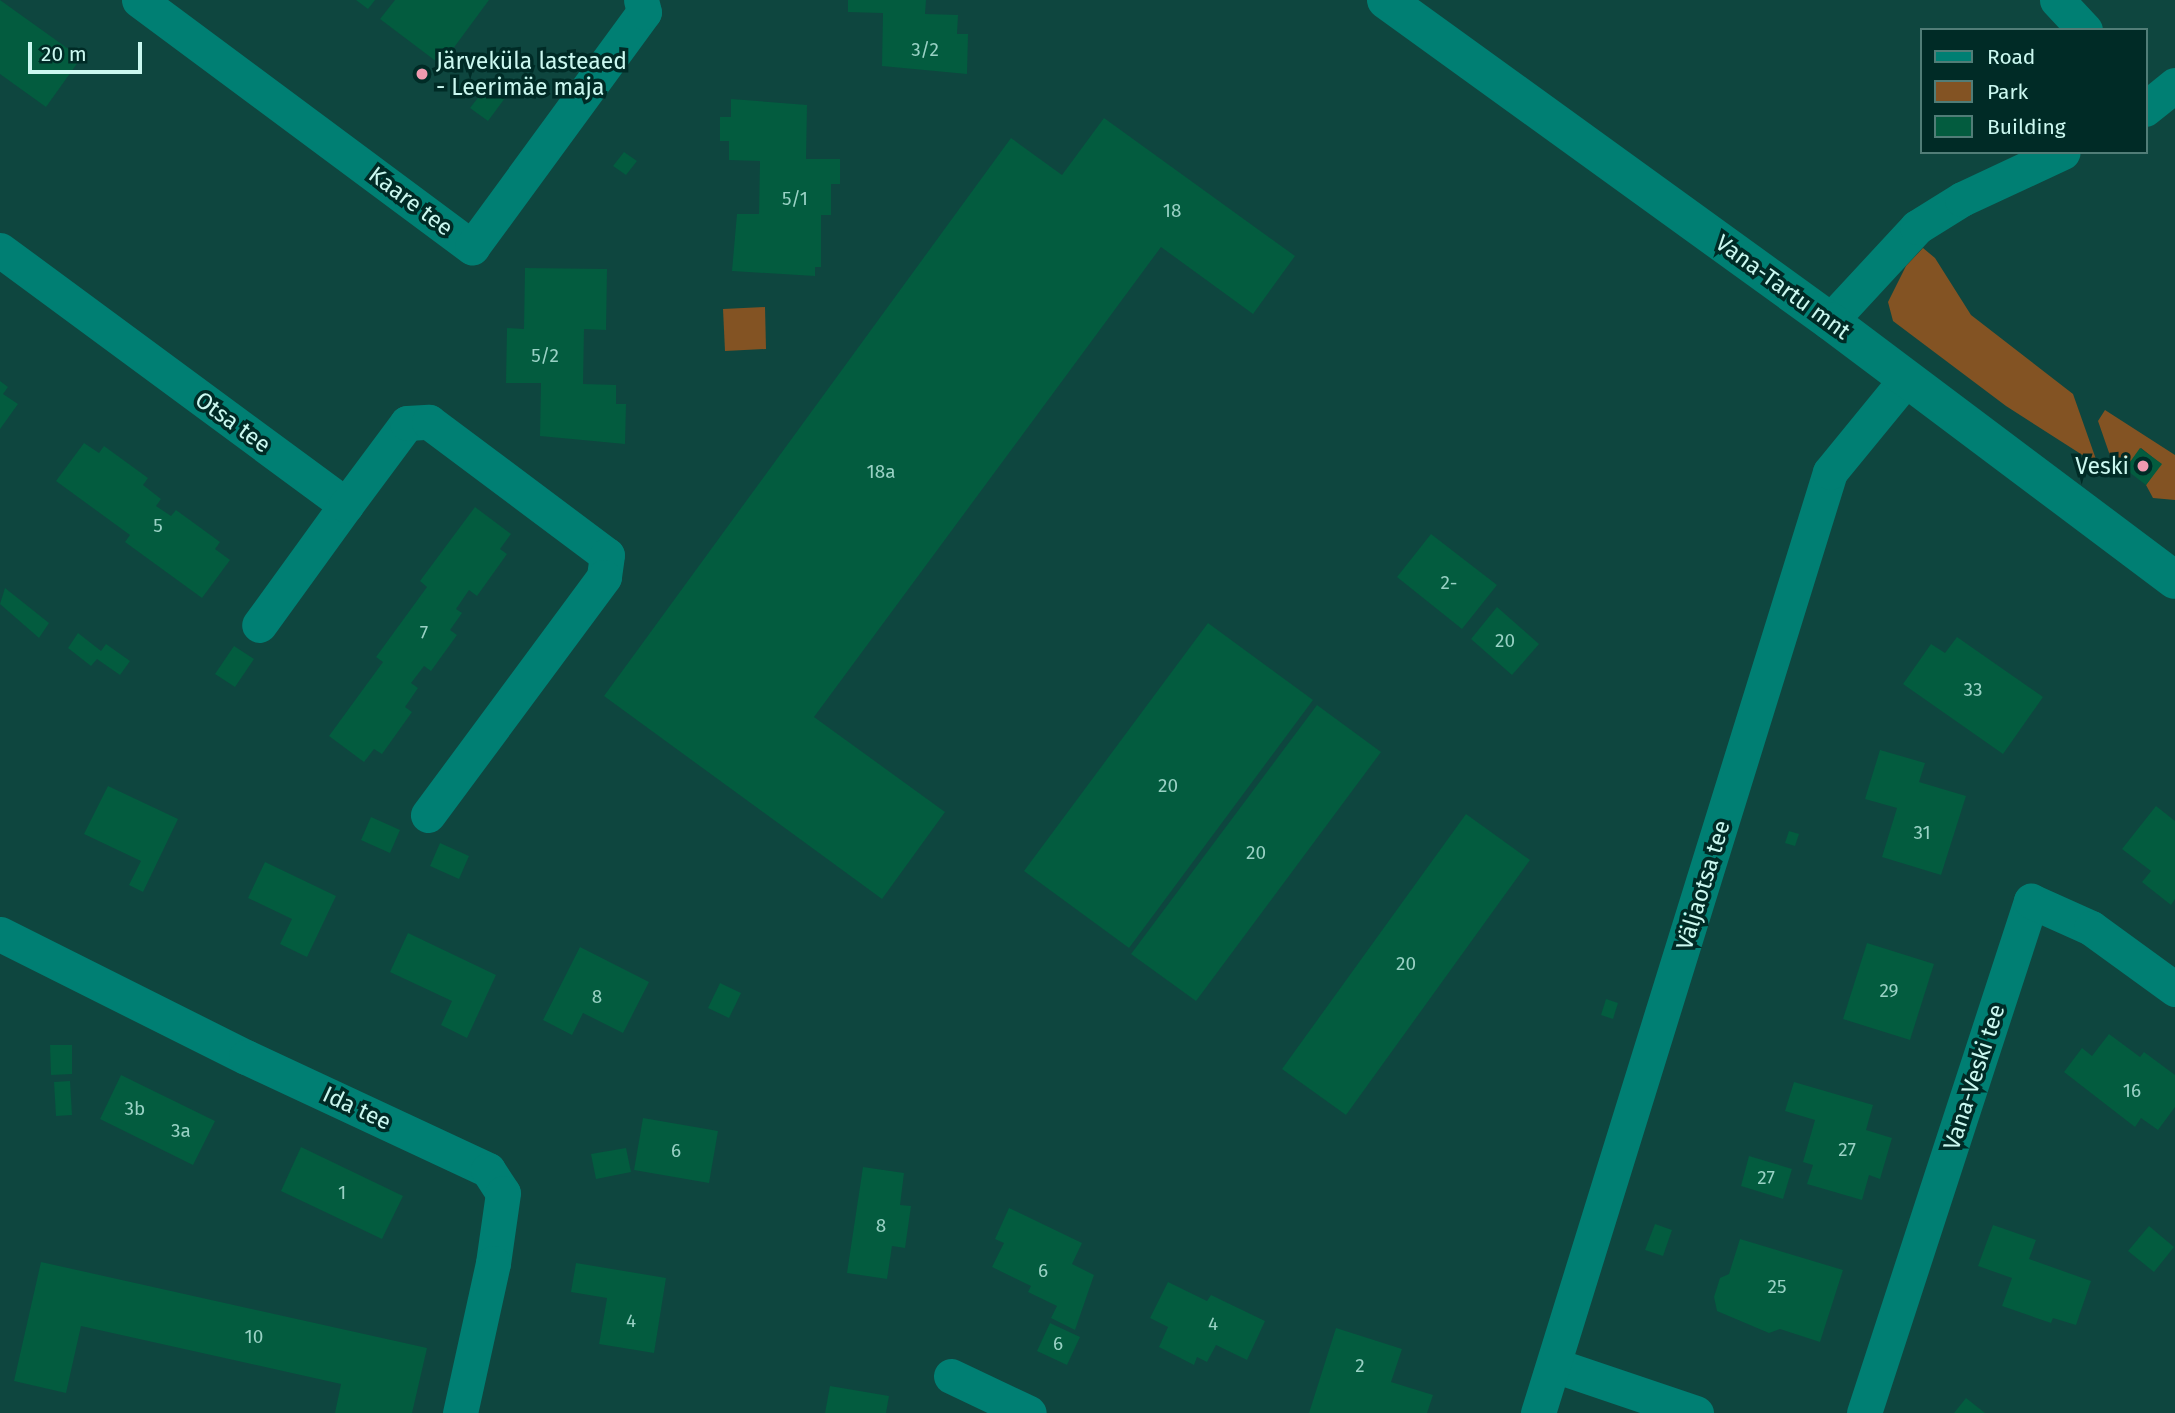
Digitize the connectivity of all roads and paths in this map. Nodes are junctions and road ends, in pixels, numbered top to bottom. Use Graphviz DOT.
graph roads {
  1 [pos="139,0"];
  2 [pos="641,0"];
  3 [pos="1386,0"];
  4 [pos="2057,0"];
  5 [pos="2083,28"];
  6 [pos="2059,154"];
  7 [pos="0,250"];
  8 [pos="1830,321"];
  9 [pos="1906,379"];
  10 [pos="346,505"];
  11 [pos="2175,580"];
  12 [pos="259,625"];
  13 [pos="428,815"];
  14 [pos="0,934"];
  15 [pos="2175,989"];
  16 [pos="1554,1365"];
  17 [pos="951,1376"];
  18 [pos="460,1413"];
  19 [pos="1029,1413"];
  20 [pos="1538,1413"];
  21 [pos="1696,1413"];
  22 [pos="1864,1413"];
  1 -- 2 [label="street, Kaare tee"];
  3 -- 8 [label="street, Vana-Tartu mnt"];
  4 -- 5 [label="street"];
  6 -- 8 [label="street"];
  7 -- 10 [label="street, Otsa tee"];
  8 -- 9 [label="street, Vana-Tartu mnt"];
  9 -- 11 [label="street, Vana-Tartu mnt"];
  9 -- 16 [label="street, Väljaotsa tee"];
  10 -- 12 [label="street"];
  10 -- 13 [label="street"];
  14 -- 18 [label="street, Ida tee"];
  15 -- 22 [label="street, Vana-Veski tee"];
  16 -- 20 [label="street, Väljaotsa tee"];
  16 -- 21 [label="street"];
  17 -- 19 [label="street"];
}
